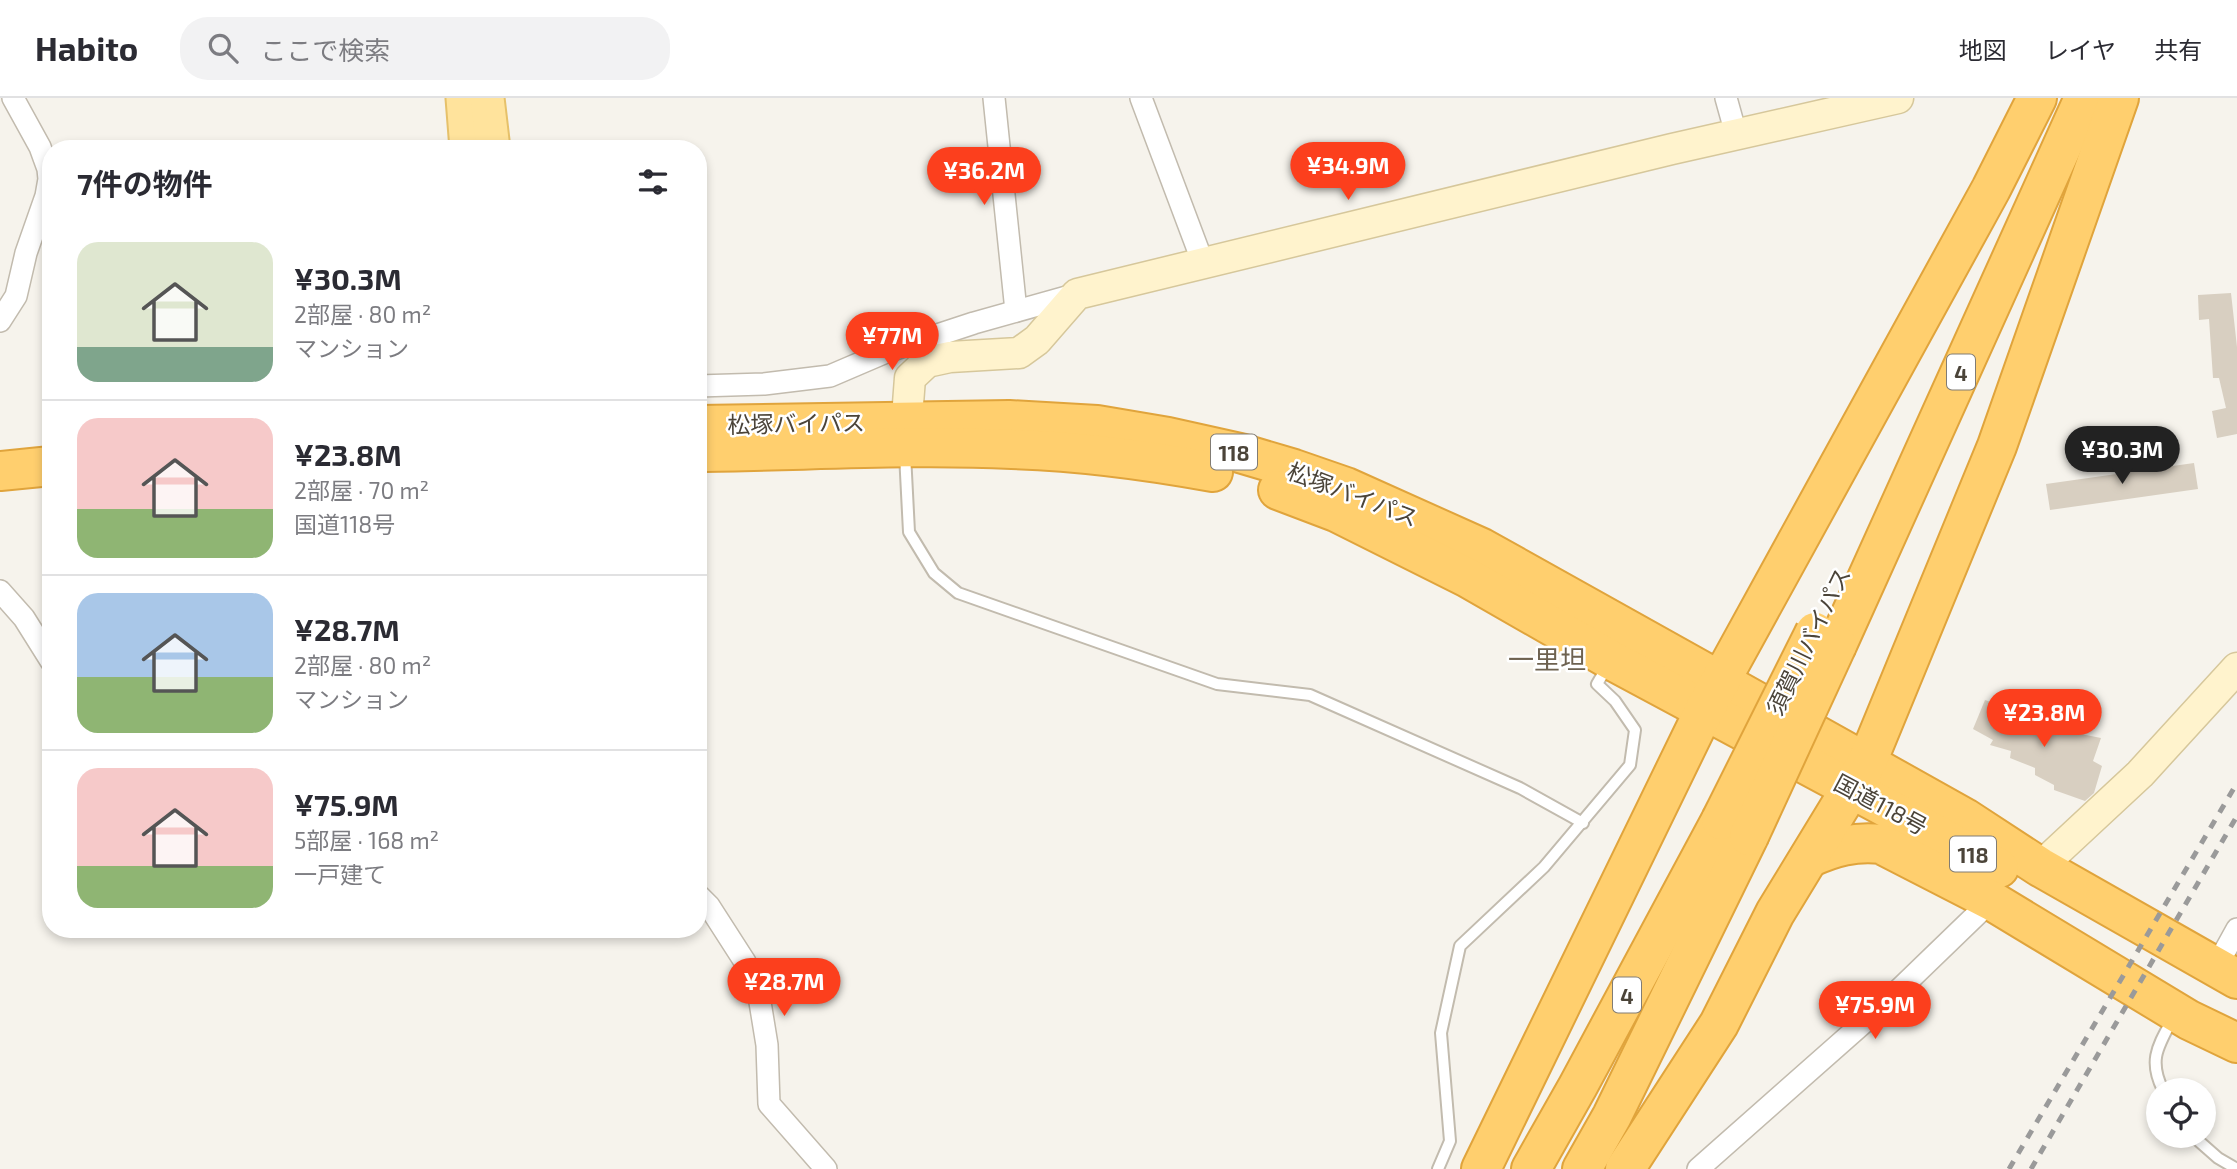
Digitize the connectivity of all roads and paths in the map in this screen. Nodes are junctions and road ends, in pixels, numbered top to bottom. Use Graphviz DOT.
graph roads {
  1 [pos="13,98"];
  2 [pos="463,98"];
  3 [pos="487,98"];
  4 [pos="994,98"];
  5 [pos="1141,98"];
  6 [pos="1726,98"];
  7 [pos="1898,98"];
  8 [pos="2037,98"];
  9 [pos="2054,98"];
  10 [pos="2084,98"];
  11 [pos="2119,98"];
  12 [pos="1736,134"];
  13 [pos="466,140"];
  14 [pos="492,140"];
  15 [pos="42,153"];
  16 [pos="42,207"];
  17 [pos="1203,263"];
  18 [pos="1077,294"];
  19 [pos="1016,311"];
  20 [pos="0,320"];
  21 [pos="707,386"];
  22 [pos="707,425"];
  23 [pos="906,434"];
  24 [pos="707,451"];
  25 [pos="42,467"];
  26 [pos="0,471"];
  27 [pos="0,591"];
  28 [pos="1826,638"];
  29 [pos="42,647"];
  30 [pos="1611,660"];
  31 [pos="2237,668"];
  32 [pos="1712,696"];
  33 [pos="1858,776"];
  34 [pos="1583,823"];
  35 [pos="1735,828"];
  36 [pos="1809,858"];
  37 [pos="2014,881"];
  38 [pos="707,904"];
  39 [pos="2237,929"];
  40 [pos="2227,973"];
  41 [pos="2237,1005"];
  42 [pos="2176,1012"];
  43 [pos="2237,1043"];
  44 [pos="2157,1078"];
  45 [pos="2207,1148"];
  46 [pos="826,1169"];
  47 [pos="1438,1169"];
  48 [pos="1481,1169"];
  49 [pos="1531,1169"];
  50 [pos="1582,1169"];
  51 [pos="1625,1169"];
  52 [pos="1699,1169"];
  53 [pos="2237,1169"];
  1 -- 15 [label="street"];
  2 -- 13 [label="main road"];
  3 -- 14 [label="main road"];
  4 -- 19 [label="street"];
  5 -- 17 [label="street"];
  6 -- 12 [label="street"];
  7 -- 12 [label="street"];
  8 -- 32 [label="highway"];
  9 -- 28 [label="highway, 須賀川バイパス / 4"];
  10 -- 28 [label="highway, 須賀川バイパス / 4"];
  11 -- 33 [label="highway"];
  12 -- 17 [label="street"];
  16 -- 20 [label="street"];
  17 -- 18 [label="street"];
  18 -- 19 [label="street"];
  18 -- 23 [label="street"];
  19 -- 21 [label="street"];
  22 -- 23 [label="highway, 松塚バイパス / 118"];
  23 -- 24 [label="highway, 松塚バイパス / 118"];
  23 -- 30 [label="highway, 松塚バイパス / 118"];
  23 -- 32 [label="highway, 松塚バイパス / 118"];
  23 -- 34 [label="lane"];
  25 -- 26 [label="highway"];
  27 -- 29 [label="street"];
  28 -- 35 [label="highway, 須賀川バイパス / 4, bridge"];
  30 -- 32 [label="highway, 松塚バイパス / 118"];
  30 -- 34 [label="lane"];
  31 -- 37 [label="street"];
  32 -- 33 [label="highway, 国道118号 / 118"];
  32 -- 48 [label="highway"];
  33 -- 36 [label="highway"];
  33 -- 37 [label="highway, 国道118号 / 118"];
  34 -- 47 [label="lane"];
  35 -- 49 [label="highway, 須賀川バイパス / 4"];
  35 -- 50 [label="highway, 須賀川バイパス / 4"];
  36 -- 37 [label="highway, 118"];
  36 -- 51 [label="highway"];
  37 -- 40 [label="highway, 国道118号 / 118"];
  37 -- 41 [label="highway, 国道118号 / 118"];
  37 -- 42 [label="highway, 118"];
  37 -- 52 [label="street"];
  38 -- 46 [label="street"];
  39 -- 40 [label="street"];
  42 -- 43 [label="highway, 118"];
  42 -- 44 [label="lane"];
  45 -- 53 [label="lane"];
}
